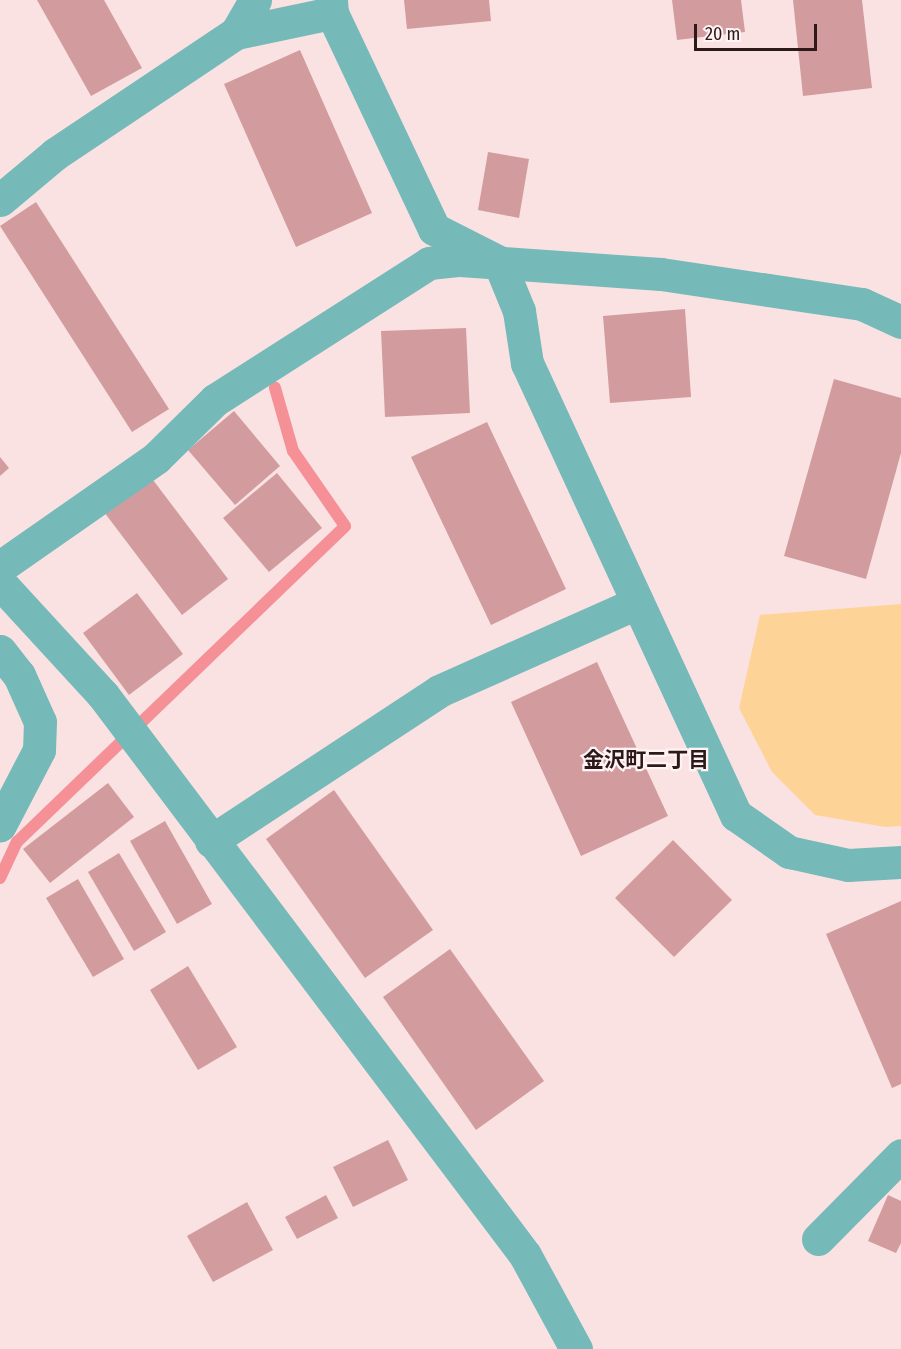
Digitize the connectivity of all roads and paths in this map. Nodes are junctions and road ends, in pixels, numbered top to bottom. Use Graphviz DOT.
graph roads {
  1 [pos="255,0"];
  2 [pos="332,7"];
  3 [pos="236,33"];
  4 [pos="0,200"];
  5 [pos="499,262"];
  6 [pos="901,322"];
  7 [pos="0,567"];
  8 [pos="0,583"];
  9 [pos="637,603"];
  10 [pos="0,651"];
  11 [pos="9,787"];
  12 [pos="0,825"];
  13 [pos="211,841"];
  14 [pos="901,862"];
  15 [pos="901,1155"];
  16 [pos="818,1239"];
  17 [pos="576,1349"];
  1 -- 3 [label="street"];
  2 -- 3 [label="street"];
  2 -- 5 [label="street"];
  3 -- 4 [label="street"];
  5 -- 6 [label="street"];
  5 -- 7 [label="street"];
  5 -- 9 [label="street"];
  8 -- 13 [label="street"];
  9 -- 13 [label="street"];
  9 -- 14 [label="street"];
  10 -- 11 [label="street"];
  11 -- 12 [label="street"];
  13 -- 17 [label="street"];
  15 -- 16 [label="street"];
}
